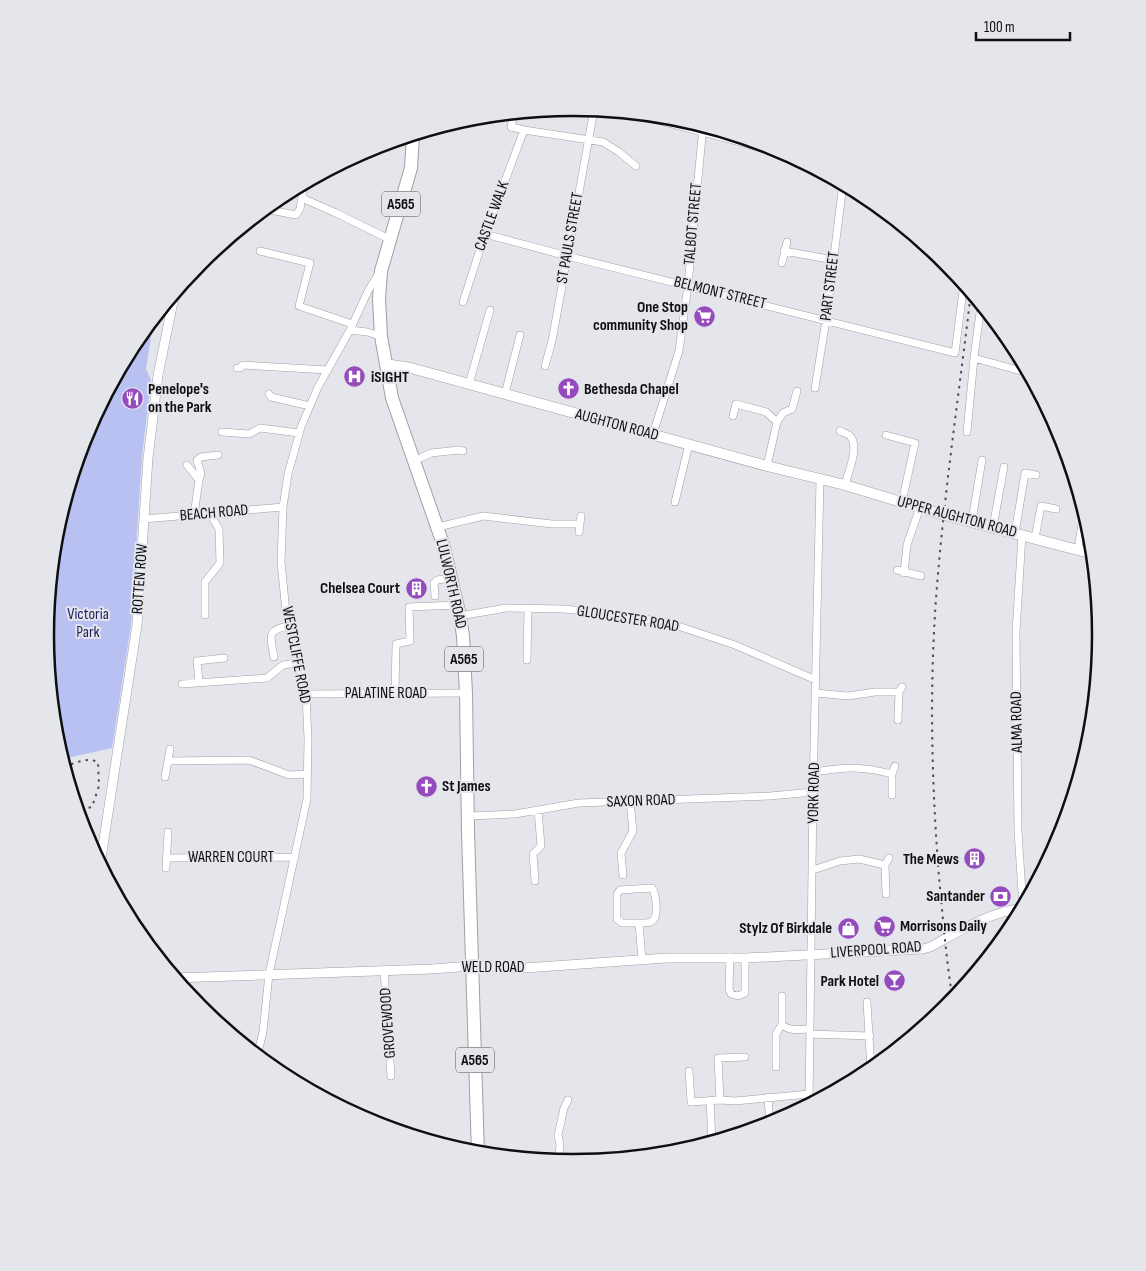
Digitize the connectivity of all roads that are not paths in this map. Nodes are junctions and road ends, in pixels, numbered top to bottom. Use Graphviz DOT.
graph roads {
  1 [pos="593,117"];
  2 [pos="512,120"];
  3 [pos="524,130"];
  4 [pos="702,133"];
  5 [pos="588,141"];
  6 [pos="413,142"];
  7 [pos="636,166"];
  8 [pos="842,192"];
  9 [pos="303,193"];
  10 [pos="302,198"];
  11 [pos="275,211"];
  12 [pos="485,234"];
  13 [pos="389,239"];
  14 [pos="786,242"];
  15 [pos="260,251"];
  16 [pos="784,251"];
  17 [pos="567,256"];
  18 [pos="834,260"];
  19 [pos="782,263"];
  20 [pos="381,271"];
  21 [pos="688,285"];
  22 [pos="963,293"];
  23 [pos="463,302"];
  24 [pos="172,306"];
  25 [pos="490,310"];
  26 [pos="980,313"];
  27 [pos="826,320"];
  28 [pos="351,327"];
  29 [pos="520,335"];
  30 [pos="381,336"];
  31 [pos="974,358"];
  32 [pos="385,364"];
  33 [pos="545,366"];
  34 [pos="237,368"];
  35 [pos="328,370"];
  36 [pos="1020,371"];
  37 [pos="469,384"];
  38 [pos="815,388"];
  39 [pos="797,391"];
  40 [pos="269,394"];
  41 [pos="505,394"];
  42 [pos="310,406"];
  43 [pos="732,416"];
  44 [pos="777,422"];
  45 [pos="840,431"];
  46 [pos="222,432"];
  47 [pos="967,432"];
  48 [pos="299,433"];
  49 [pos="653,434"];
  50 [pos="886,435"];
  51 [pos="689,444"];
  52 [pos="463,451"];
  53 [pos="218,455"];
  54 [pos="982,460"];
  55 [pos="414,461"];
  56 [pos="187,465"];
  57 [pos="767,466"];
  58 [pos="1004,467"];
  59 [pos="1036,475"];
  60 [pos="199,480"];
  61 [pos="820,480"];
  62 [pos="845,485"];
  63 [pos="675,502"];
  64 [pos="902,502"];
  65 [pos="283,507"];
  66 [pos="920,507"];
  67 [pos="1056,509"];
  68 [pos="210,514"];
  69 [pos="194,515"];
  70 [pos="581,516"];
  71 [pos="144,519"];
  72 [pos="972,521"];
  73 [pos="438,527"];
  74 [pos="993,527"];
  75 [pos="1081,530"];
  76 [pos="1019,534"];
  77 [pos="1035,538"];
  78 [pos="1078,550"];
  79 [pos="1085,552"];
  80 [pos="921,576"];
  81 [pos="451,578"];
  82 [pos="435,596"];
  83 [pos="528,608"];
  84 [pos="459,610"];
  85 [pos="205,615"];
  86 [pos="289,626"];
  87 [pos="274,657"];
  88 [pos="224,658"];
  89 [pos="528,660"];
  90 [pos="297,662"];
  91 [pos="816,680"];
  92 [pos="199,682"];
  93 [pos="182,684"];
  94 [pos="395,693"];
  95 [pos="466,693"];
  96 [pos="816,693"];
  97 [pos="306,694"];
  98 [pos="898,720"];
  99 [pos="170,749"];
  100 [pos="169,761"];
  101 [pos="815,772"];
  102 [pos="307,774"];
  103 [pos="165,778"];
  104 [pos="813,792"];
  105 [pos="892,795"];
  106 [pos="630,801"];
  107 [pos="538,810"];
  108 [pos="469,816"];
  109 [pos="168,832"];
  110 [pos="102,853"];
  111 [pos="295,857"];
  112 [pos="167,858"];
  113 [pos="889,858"];
  114 [pos="884,865"];
  115 [pos="166,868"];
  116 [pos="813,870"];
  117 [pos="623,875"];
  118 [pos="535,881"];
  119 [pos="886,894"];
  120 [pos="1022,896"];
  121 [pos="1014,910"];
  122 [pos="639,923"];
  123 [pos="811,954"];
  124 [pos="730,957"];
  125 [pos="745,958"];
  126 [pos="642,960"];
  127 [pos="472,966"];
  128 [pos="384,970"];
  129 [pos="269,974"];
  130 [pos="183,978"];
  131 [pos="782,996"];
  132 [pos="868,1002"];
  133 [pos="782,1024"];
  134 [pos="810,1032"];
  135 [pos="870,1036"];
  136 [pos="259,1048"];
  137 [pos="745,1057"];
  138 [pos="871,1060"];
  139 [pos="776,1067"];
  140 [pos="689,1071"];
  141 [pos="391,1076"];
  142 [pos="809,1094"];
  143 [pos="768,1097"];
  144 [pos="809,1098"];
  145 [pos="568,1100"];
  146 [pos="710,1100"];
  147 [pos="720,1100"];
  148 [pos="769,1116"];
  149 [pos="712,1136"];
  150 [pos="478,1146"];
  151 [pos="559,1155"];
  1 -- 5 [label="street, ST PAULS STREET"];
  2 -- 3 [label="street"];
  3 -- 5 [label="street"];
  3 -- 12 [label="street, CASTLE WALK"];
  4 -- 21 [label="street, TALBOT STREET"];
  5 -- 7 [label="street"];
  5 -- 17 [label="street, ST PAULS STREET"];
  6 -- 13 [label="highway, A565"];
  8 -- 18 [label="street, PART STREET"];
  9 -- 10 [label="street"];
  10 -- 11 [label="street"];
  10 -- 13 [label="street"];
  12 -- 17 [label="street, BELMONT STREET"];
  12 -- 23 [label="street, CASTLE WALK"];
  13 -- 20 [label="highway, A565"];
  14 -- 16 [label="street"];
  15 -- 28 [label="street"];
  16 -- 18 [label="street"];
  16 -- 19 [label="street"];
  17 -- 21 [label="street, BELMONT STREET"];
  17 -- 33 [label="street, ST PAULS STREET"];
  18 -- 27 [label="street, PART STREET"];
  20 -- 28 [label="street, WESTCLIFFE ROAD"];
  20 -- 30 [label="highway, LULWORTH ROAD / A565"];
  21 -- 27 [label="street, BELMONT STREET"];
  21 -- 49 [label="street, TALBOT STREET"];
  22 -- 27 [label="street, BELMONT STREET"];
  24 -- 71 [label="street, ROTTEN ROW"];
  25 -- 37 [label="street"];
  26 -- 31 [label="street"];
  27 -- 38 [label="street, PART STREET"];
  28 -- 30 [label="street"];
  28 -- 35 [label="street, WESTCLIFFE ROAD"];
  29 -- 41 [label="street"];
  30 -- 32 [label="highway, LULWORTH ROAD / A565"];
  31 -- 36 [label="street"];
  31 -- 47 [label="street"];
  32 -- 37 [label="main road, AUGHTON ROAD"];
  32 -- 55 [label="highway, LULWORTH ROAD / A565"];
  34 -- 35 [label="street"];
  35 -- 42 [label="street, WESTCLIFFE ROAD"];
  37 -- 41 [label="main road, AUGHTON ROAD"];
  39 -- 44 [label="street"];
  40 -- 42 [label="street"];
  41 -- 49 [label="main road, AUGHTON ROAD"];
  42 -- 48 [label="street, WESTCLIFFE ROAD"];
  43 -- 44 [label="street"];
  44 -- 57 [label="street"];
  45 -- 62 [label="street"];
  46 -- 48 [label="street"];
  48 -- 65 [label="street, WESTCLIFFE ROAD"];
  49 -- 51 [label="main road, AUGHTON ROAD"];
  50 -- 64 [label="street"];
  51 -- 57 [label="main road, AUGHTON ROAD"];
  51 -- 63 [label="street"];
  52 -- 55 [label="street"];
  53 -- 60 [label="street"];
  54 -- 72 [label="street"];
  55 -- 73 [label="highway, LULWORTH ROAD / A565"];
  56 -- 60 [label="street"];
  57 -- 61 [label="main road, AUGHTON ROAD"];
  58 -- 74 [label="street"];
  59 -- 76 [label="street, ALMA ROAD"];
  60 -- 69 [label="street"];
  61 -- 62 [label="main road, UPPER AUGHTON ROAD"];
  61 -- 91 [label="street, YORK ROAD"];
  62 -- 64 [label="main road, UPPER AUGHTON ROAD"];
  64 -- 66 [label="main road, UPPER AUGHTON ROAD"];
  65 -- 68 [label="street, BEACH ROAD"];
  65 -- 86 [label="street, WESTCLIFFE ROAD"];
  66 -- 72 [label="main road, UPPER AUGHTON ROAD"];
  66 -- 80 [label="street"];
  67 -- 77 [label="street"];
  68 -- 69 [label="street, BEACH ROAD"];
  68 -- 85 [label="street"];
  69 -- 71 [label="street, BEACH ROAD"];
  70 -- 73 [label="street"];
  71 -- 110 [label="street, ROTTEN ROW"];
  72 -- 74 [label="main road, UPPER AUGHTON ROAD"];
  73 -- 81 [label="highway, LULWORTH ROAD / A565"];
  74 -- 76 [label="main road, UPPER AUGHTON ROAD"];
  75 -- 78 [label="street"];
  76 -- 77 [label="main road, UPPER AUGHTON ROAD"];
  76 -- 120 [label="street, ALMA ROAD"];
  77 -- 78 [label="main road, UPPER AUGHTON ROAD"];
  78 -- 79 [label="main road, UPPER AUGHTON ROAD"];
  81 -- 82 [label="street"];
  81 -- 84 [label="highway, LULWORTH ROAD / A565"];
  83 -- 84 [label="street, GLOUCESTER ROAD"];
  83 -- 89 [label="street"];
  83 -- 91 [label="street, GLOUCESTER ROAD"];
  84 -- 94 [label="street, GLOUCESTER ROAD"];
  84 -- 95 [label="highway, LULWORTH ROAD / A565"];
  86 -- 87 [label="street"];
  86 -- 90 [label="street, WESTCLIFFE ROAD"];
  88 -- 92 [label="street"];
  90 -- 92 [label="street"];
  90 -- 97 [label="street, WESTCLIFFE ROAD"];
  91 -- 96 [label="street, YORK ROAD"];
  92 -- 93 [label="street"];
  94 -- 95 [label="street, PALATINE ROAD"];
  94 -- 97 [label="street, PALATINE ROAD"];
  95 -- 108 [label="highway, LULWORTH ROAD / A565"];
  96 -- 98 [label="street"];
  96 -- 101 [label="street, YORK ROAD"];
  97 -- 102 [label="street, WESTCLIFFE ROAD"];
  99 -- 100 [label="street"];
  100 -- 102 [label="street"];
  100 -- 103 [label="street"];
  101 -- 104 [label="street, YORK ROAD"];
  101 -- 105 [label="street"];
  102 -- 111 [label="street, WESTCLIFFE ROAD"];
  104 -- 106 [label="street, SAXON ROAD"];
  104 -- 116 [label="street, YORK ROAD"];
  106 -- 107 [label="street, SAXON ROAD"];
  106 -- 117 [label="street"];
  107 -- 108 [label="street, SAXON ROAD"];
  107 -- 118 [label="street"];
  108 -- 127 [label="highway, LULWORTH ROAD / A565"];
  109 -- 112 [label="street"];
  111 -- 112 [label="street, WARREN COURT"];
  111 -- 129 [label="street, WESTCLIFFE ROAD"];
  112 -- 115 [label="street"];
  113 -- 114 [label="street"];
  114 -- 116 [label="street"];
  114 -- 119 [label="street"];
  116 -- 123 [label="street, YORK ROAD"];
  121 -- 123 [label="street, LIVERPOOL ROAD"];
  122 -- 122 [label="street"];
  122 -- 126 [label="street"];
  123 -- 125 [label="street, WELD ROAD"];
  123 -- 134 [label="street, YORK ROAD"];
  124 -- 125 [label="street, WELD ROAD"];
  124 -- 125 [label="street"];
  124 -- 126 [label="street, WELD ROAD"];
  126 -- 127 [label="street, WELD ROAD"];
  127 -- 128 [label="street, WELD ROAD"];
  127 -- 150 [label="highway, A565"];
  128 -- 129 [label="street, WELD ROAD"];
  128 -- 141 [label="street, GROVEWOOD"];
  129 -- 130 [label="street, WELD ROAD"];
  129 -- 136 [label="street, WESTCLIFFE ROAD"];
  131 -- 133 [label="street"];
  132 -- 135 [label="street"];
  133 -- 134 [label="street"];
  133 -- 139 [label="street"];
  134 -- 135 [label="street"];
  134 -- 142 [label="street, YORK ROAD"];
  135 -- 138 [label="street"];
  137 -- 147 [label="street"];
  140 -- 146 [label="street"];
  142 -- 143 [label="street"];
  142 -- 144 [label="street, YORK ROAD"];
  143 -- 147 [label="street"];
  143 -- 148 [label="street"];
  145 -- 151 [label="street"];
  146 -- 147 [label="street"];
  146 -- 149 [label="street"];
}
